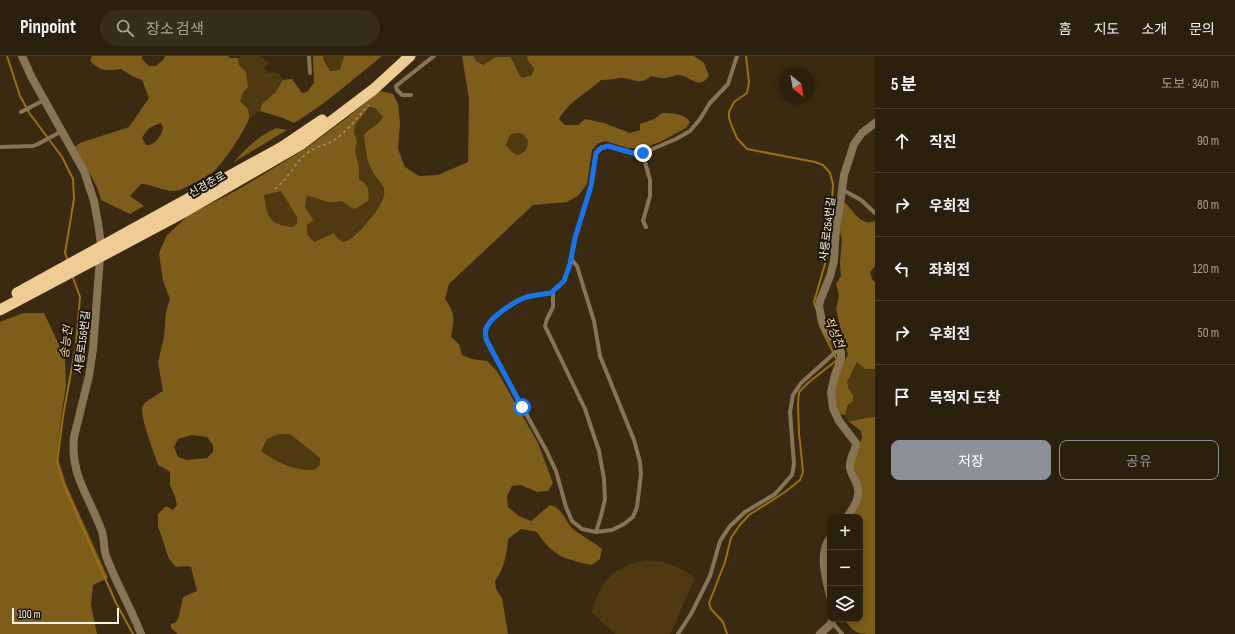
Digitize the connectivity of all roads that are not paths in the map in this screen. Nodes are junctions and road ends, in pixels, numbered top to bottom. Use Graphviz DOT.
graph roads {
  1 [pos="22,56"];
  2 [pos="309,56"];
  3 [pos="399,56"];
  4 [pos="410,56"];
  5 [pos="434,56"];
  6 [pos="737,56"];
  7 [pos="310,73"];
  8 [pos="411,95"];
  9 [pos="44,99"];
  10 [pos="22,112"];
  11 [pos="875,123"];
  12 [pos="62,130"];
  13 [pos="0,147"];
  14 [pos="648,152"];
  15 [pos="843,190"];
  16 [pos="174,212"];
  17 [pos="875,213"];
  18 [pos="646,227"];
  19 [pos="571,260"];
  20 [pos="553,292"];
  21 [pos="0,302"];
  22 [pos="0,310"];
  23 [pos="839,349"];
  24 [pos="849,514"];
  25 [pos="596,532"];
  26 [pos="827,543"];
  27 [pos="828,586"];
  28 [pos="832,622"];
  29 [pos="834,622"];
  30 [pos="142,634"];
  31 [pos="678,634"];
  32 [pos="820,634"];
  33 [pos="842,634"];
  1 -- 9 [label="street, 사릉로156번길"];
  2 -- 7 [label="lane"];
  3 -- 16 [label="highway, 신경춘로"];
  4 -- 16 [label="highway, 신경춘로"];
  5 -- 8 [label="lane"];
  6 -- 14 [label="lane"];
  9 -- 10 [label="lane"];
  9 -- 12 [label="street, 사릉로156번길"];
  11 -- 15 [label="street, 사릉로264번길"];
  12 -- 13 [label="lane"];
  12 -- 30 [label="street, 사릉로156번길"];
  14 -- 18 [label="lane"];
  14 -- 19 [label="lane"];
  15 -- 17 [label="lane"];
  15 -- 23 [label="street, 사릉로264번길"];
  16 -- 21 [label="highway, 신경춘로"];
  16 -- 22 [label="highway, 신경춘로"];
  19 -- 20 [label="lane"];
  19 -- 25 [label="lane"];
  20 -- 25 [label="lane"];
  20 -- 25 [label="lane"];
  23 -- 24 [label="street"];
  23 -- 31 [label="lane"];
  26 -- 27 [label="street"];
  28 -- 32 [label="street"];
  29 -- 33 [label="lane"];
}
